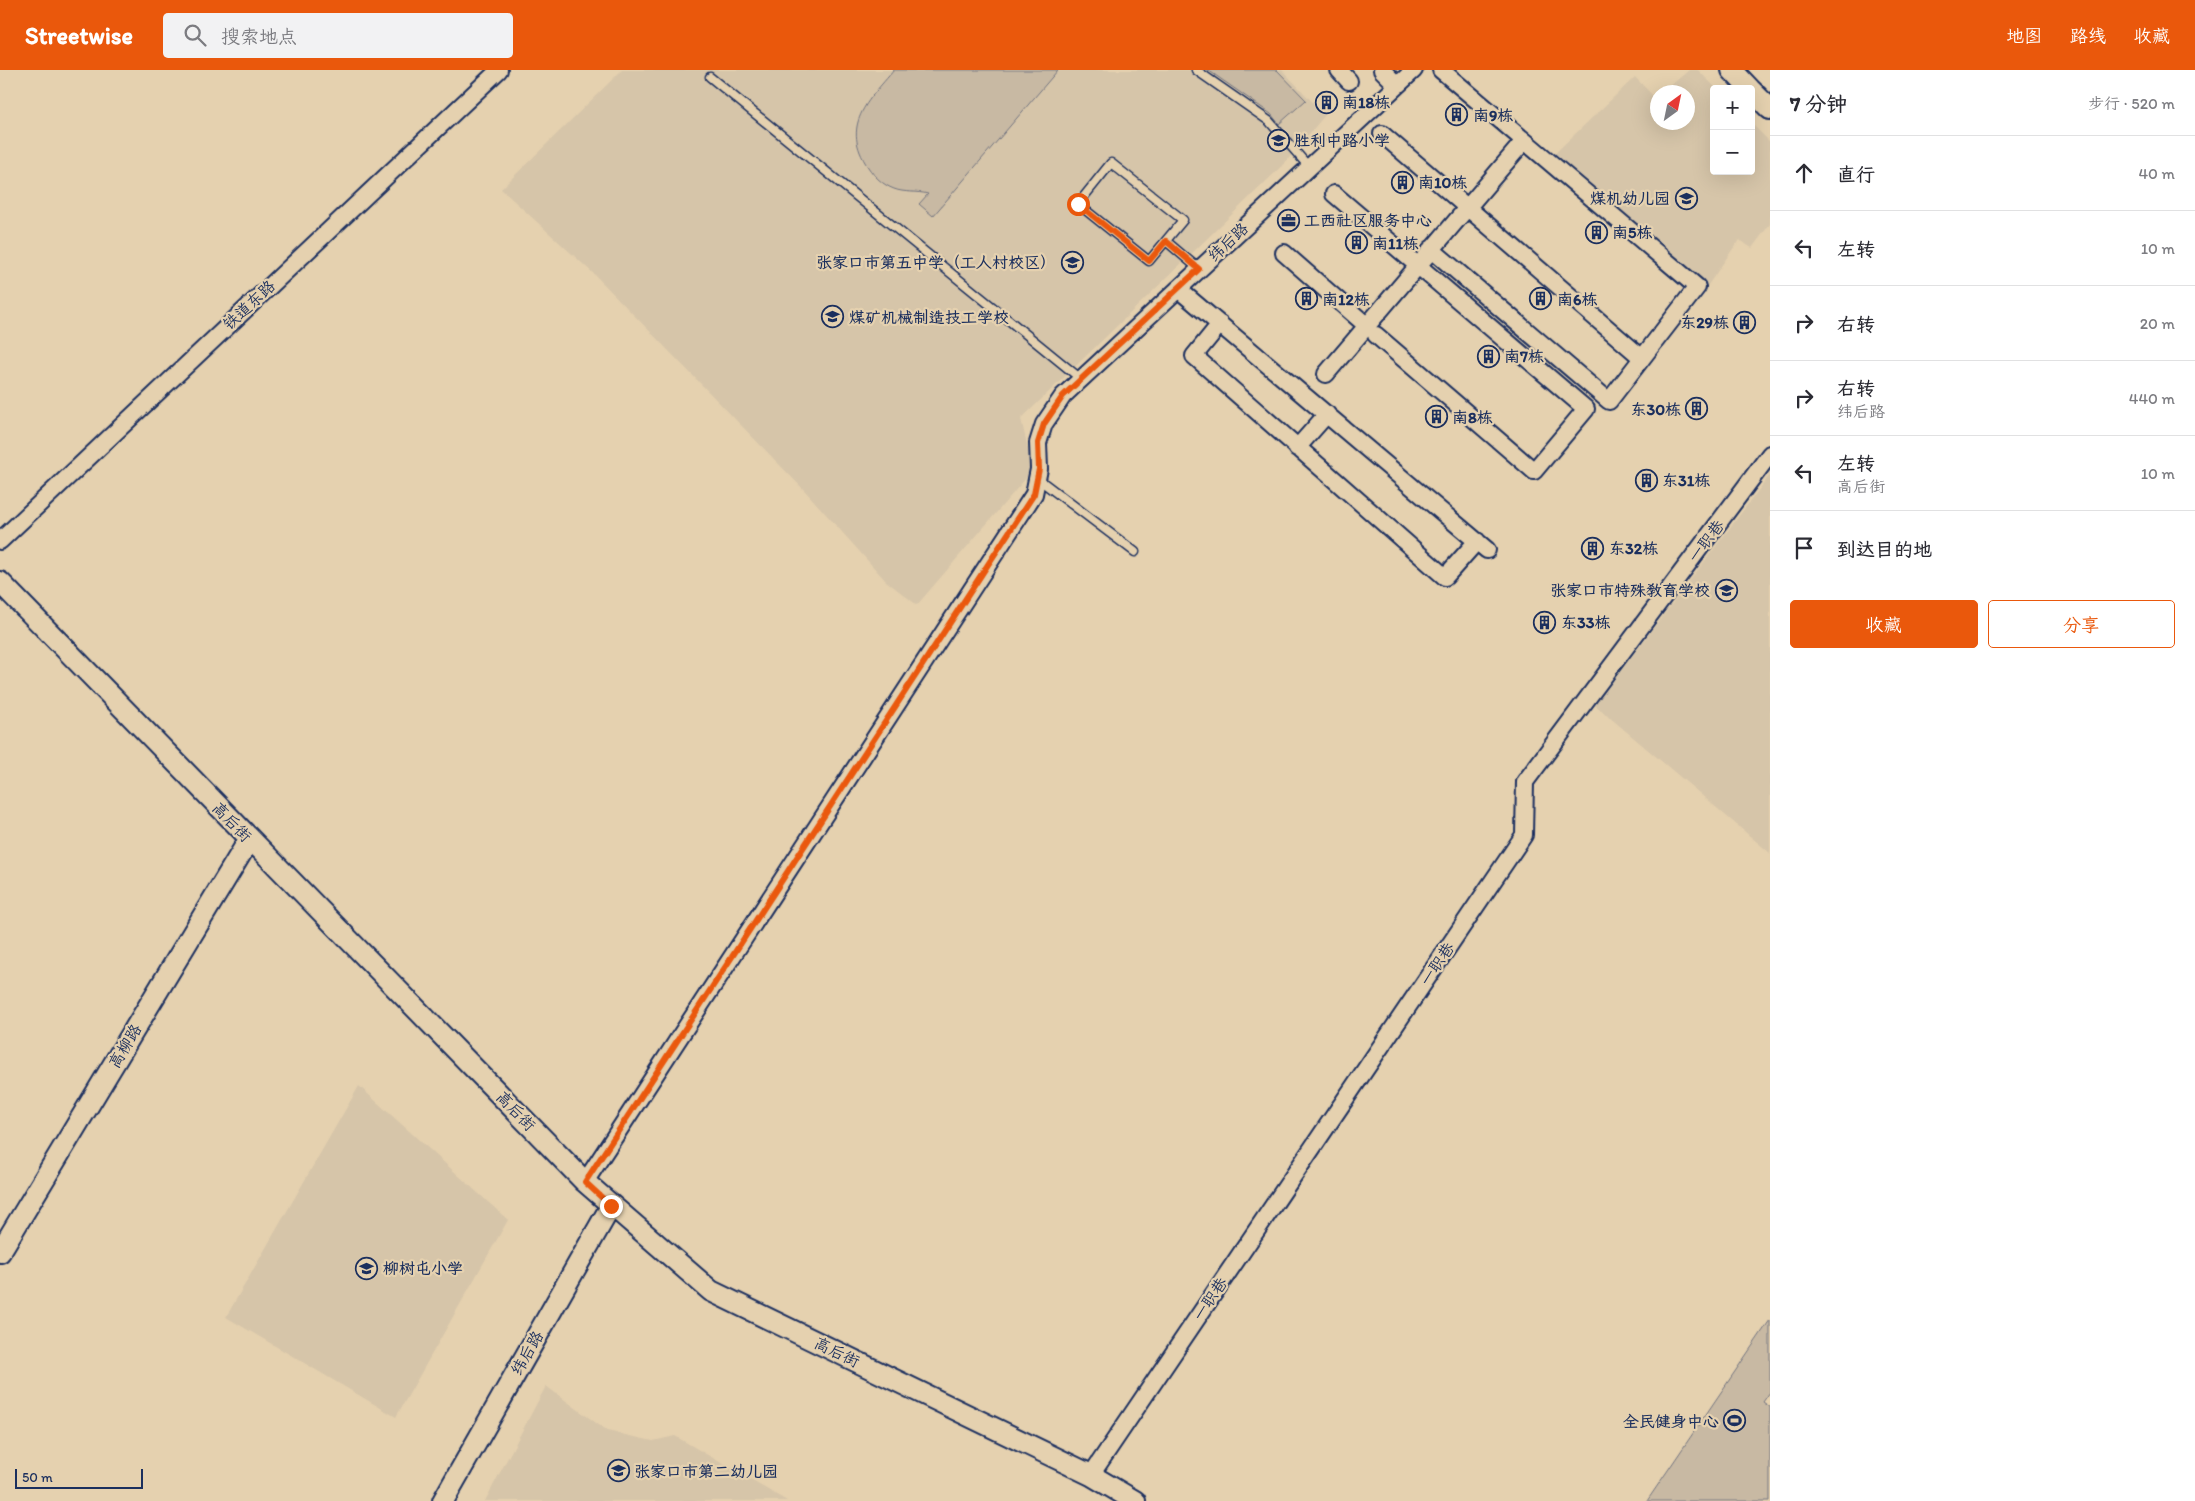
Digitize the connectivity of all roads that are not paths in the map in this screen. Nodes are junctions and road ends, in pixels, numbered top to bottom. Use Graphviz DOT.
graph roads {
  1 [pos="499,70"];
  2 [pos="1196,70"];
  3 [pos="1382,70"];
  4 [pos="1414,70"];
  5 [pos="1441,70"];
  6 [pos="1732,70"];
  7 [pos="710,77"];
  8 [pos="1397,85"];
  9 [pos="1747,85"];
  10 [pos="1755,93"];
  11 [pos="1770,109"];
  12 [pos="1382,134"];
  13 [pos="1524,141"];
  14 [pos="1309,168"];
  15 [pos="1334,194"];
  16 [pos="1467,207"];
  17 [pos="1166,241"];
  18 [pos="1431,249"];
  19 [pos="1284,252"];
  20 [pos="1417,266"];
  21 [pos="1199,269"];
  22 [pos="1178,289"];
  23 [pos="1220,324"];
  24 [pos="1371,330"];
  25 [pos="1642,358"];
  26 [pos="1326,374"];
  27 [pos="1081,379"];
  28 [pos="1327,414"];
  29 [pos="1297,448"];
  30 [pos="1770,454"];
  31 [pos="1037,478"];
  32 [pos="0,541"];
  33 [pos="1135,552"];
  34 [pos="0,582"];
  35 [pos="249,840"];
  36 [pos="585,1182"];
  37 [pos="611,1206"];
  38 [pos="0,1252"];
  39 [pos="1091,1475"];
  40 [pos="443,1501"];
  41 [pos="1135,1501"];
  1 -- 32 [label="street, 铁道东路"];
  2 -- 14 [label="lane"];
  3 -- 8 [label="street"];
  4 -- 8 [label="street, 纬后路"];
  5 -- 13 [label="street"];
  6 -- 9 [label="street"];
  7 -- 27 [label="lane"];
  8 -- 14 [label="street, 纬后路"];
  10 -- 11 [label="street"];
  12 -- 16 [label="street"];
  13 -- 16 [label="street"];
  13 -- 25 [label="street"];
  14 -- 21 [label="street, 纬后路"];
  15 -- 20 [label="street"];
  16 -- 18 [label="street"];
  16 -- 25 [label="street"];
  17 -- 17 [label="lane"];
  17 -- 21 [label="lane"];
  18 -- 20 [label="street"];
  18 -- 25 [label="street"];
  19 -- 24 [label="street"];
  20 -- 24 [label="street"];
  20 -- 24 [label="street"];
  21 -- 22 [label="street, 纬后路"];
  22 -- 23 [label="street"];
  22 -- 27 [label="street, 纬后路"];
  23 -- 28 [label="street"];
  23 -- 29 [label="street"];
  24 -- 26 [label="street"];
  27 -- 31 [label="street, 纬后路"];
  28 -- 29 [label="street"];
  28 -- 29 [label="street"];
  30 -- 39 [label="street, 一职巷"];
  31 -- 33 [label="lane"];
  31 -- 36 [label="street, 纬后路"];
  34 -- 35 [label="street, 高后街"];
  35 -- 36 [label="street, 高后街"];
  35 -- 38 [label="street, 高柳路"];
  36 -- 37 [label="street, 高后街"];
  37 -- 39 [label="street, 高后街"];
  37 -- 40 [label="street, 纬后路"];
  39 -- 41 [label="street, 高后街"];
}
